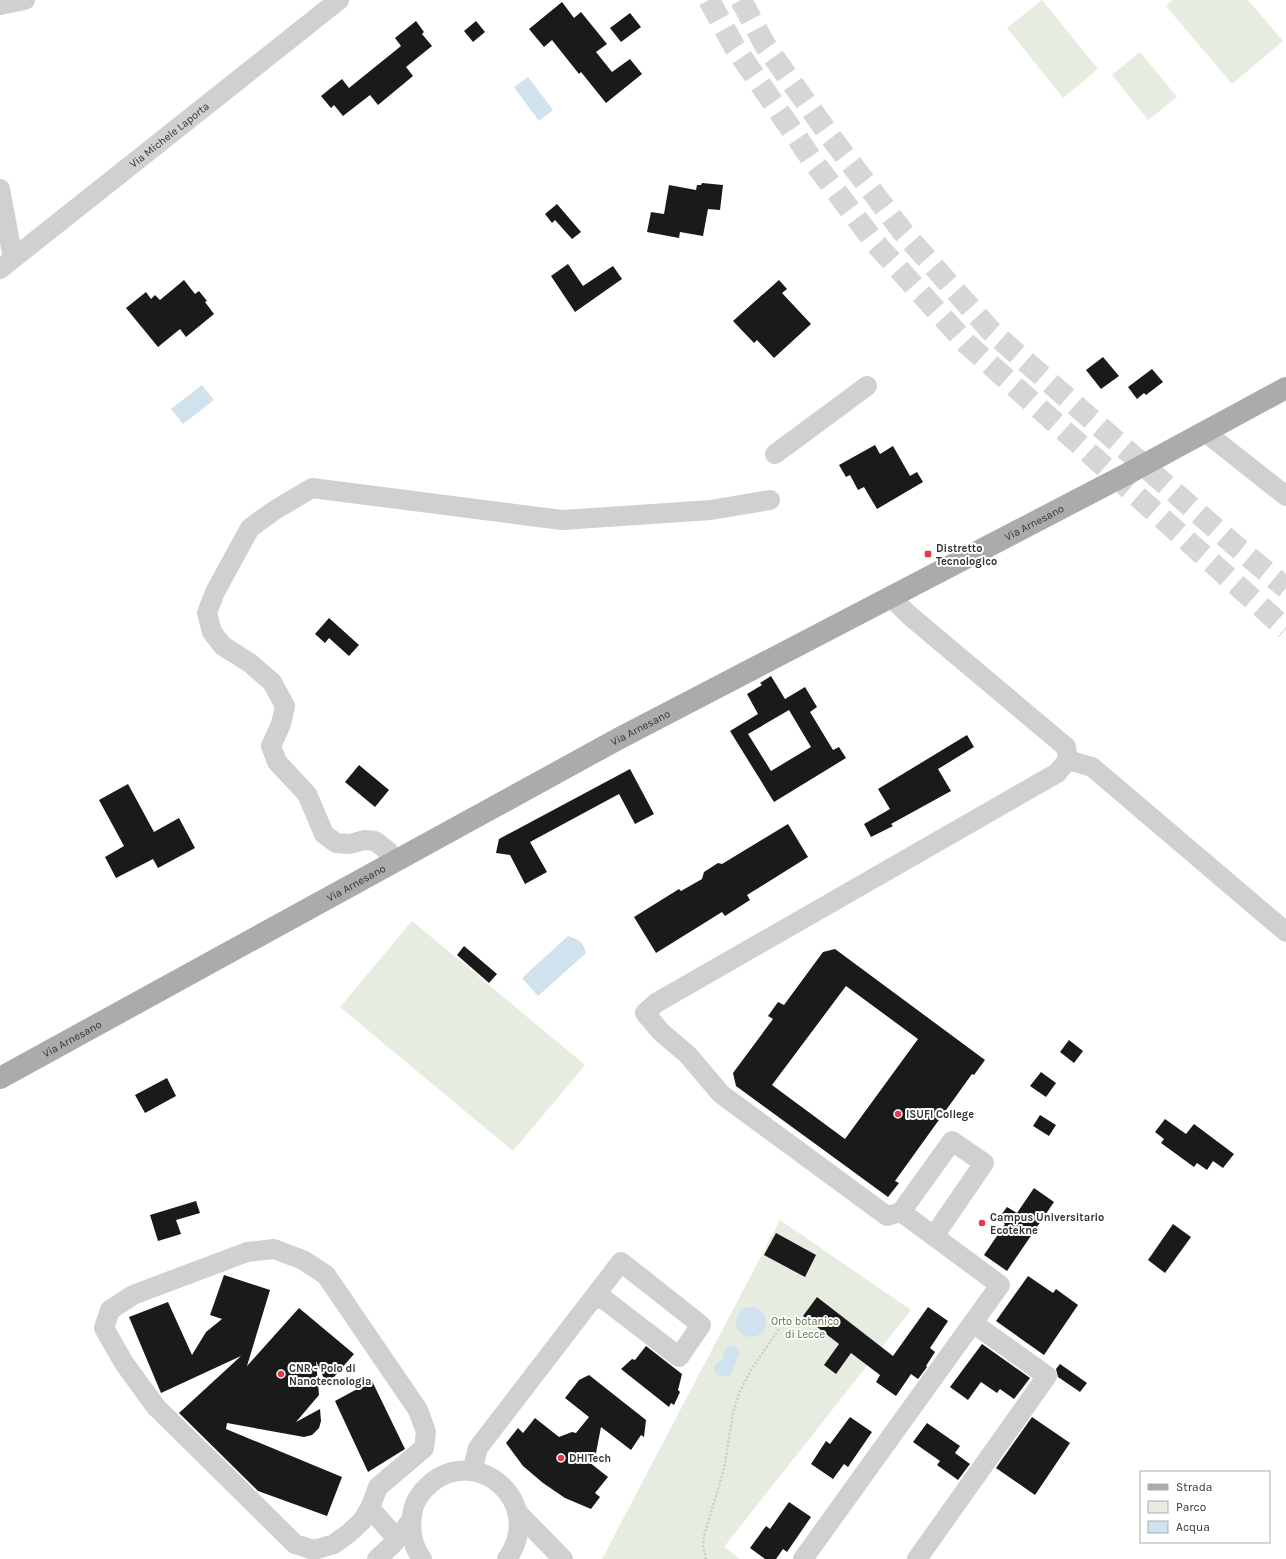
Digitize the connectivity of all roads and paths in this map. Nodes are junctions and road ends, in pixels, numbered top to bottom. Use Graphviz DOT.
graph roads {
  1 [pos="25,0"];
  2 [pos="339,0"];
  3 [pos="0,5"];
  4 [pos="0,189"];
  5 [pos="7,264"];
  6 [pos="868,386"];
  7 [pos="1286,388"];
  8 [pos="1205,432"];
  9 [pos="775,454"];
  10 [pos="1286,496"];
  11 [pos="770,500"];
  12 [pos="891,597"];
  13 [pos="1068,760"];
  14 [pos="395,861"];
  15 [pos="1286,932"];
  16 [pos="0,1078"];
  17 [pos="901,1212"];
  18 [pos="934,1236"];
  19 [pos="594,1297"];
  20 [pos="973,1323"];
  21 [pos="779,1329"];
  22 [pos="472,1471"];
  23 [pos="370,1508"];
  24 [pos="518,1513"];
  25 [pos="410,1522"];
  26 [pos="397,1539"];
  27 [pos="376,1559"];
  28 [pos="422,1559"];
  29 [pos="507,1559"];
  30 [pos="563,1559"];
  31 [pos="706,1559"];
  32 [pos="804,1559"];
  33 [pos="917,1559"];
  1 -- 3 [label="street"];
  2 -- 5 [label="street, Via Michele Laporta"];
  4 -- 5 [label="street"];
  6 -- 9 [label="street"];
  7 -- 8 [label="main road, Via Arnesano"];
  8 -- 10 [label="street"];
  8 -- 12 [label="main road, Via Arnesano"];
  11 -- 14 [label="street"];
  12 -- 13 [label="street"];
  12 -- 14 [label="main road, Via Arnesano"];
  13 -- 15 [label="street"];
  13 -- 17 [label="street"];
  14 -- 16 [label="main road, Via Arnesano"];
  17 -- 18 [label="street"];
  17 -- 18 [label="street"];
  18 -- 20 [label="street"];
  19 -- 19 [label="street"];
  19 -- 22 [label="street"];
  20 -- 32 [label="street"];
  20 -- 33 [label="street"];
  21 -- 31 [label="path"];
  22 -- 24 [label="street"];
  22 -- 25 [label="street"];
  23 -- 23 [label="street"];
  23 -- 26 [label="street"];
  24 -- 29 [label="street"];
  24 -- 30 [label="street"];
  25 -- 26 [label="street"];
  25 -- 28 [label="street"];
  26 -- 27 [label="street"];
}
